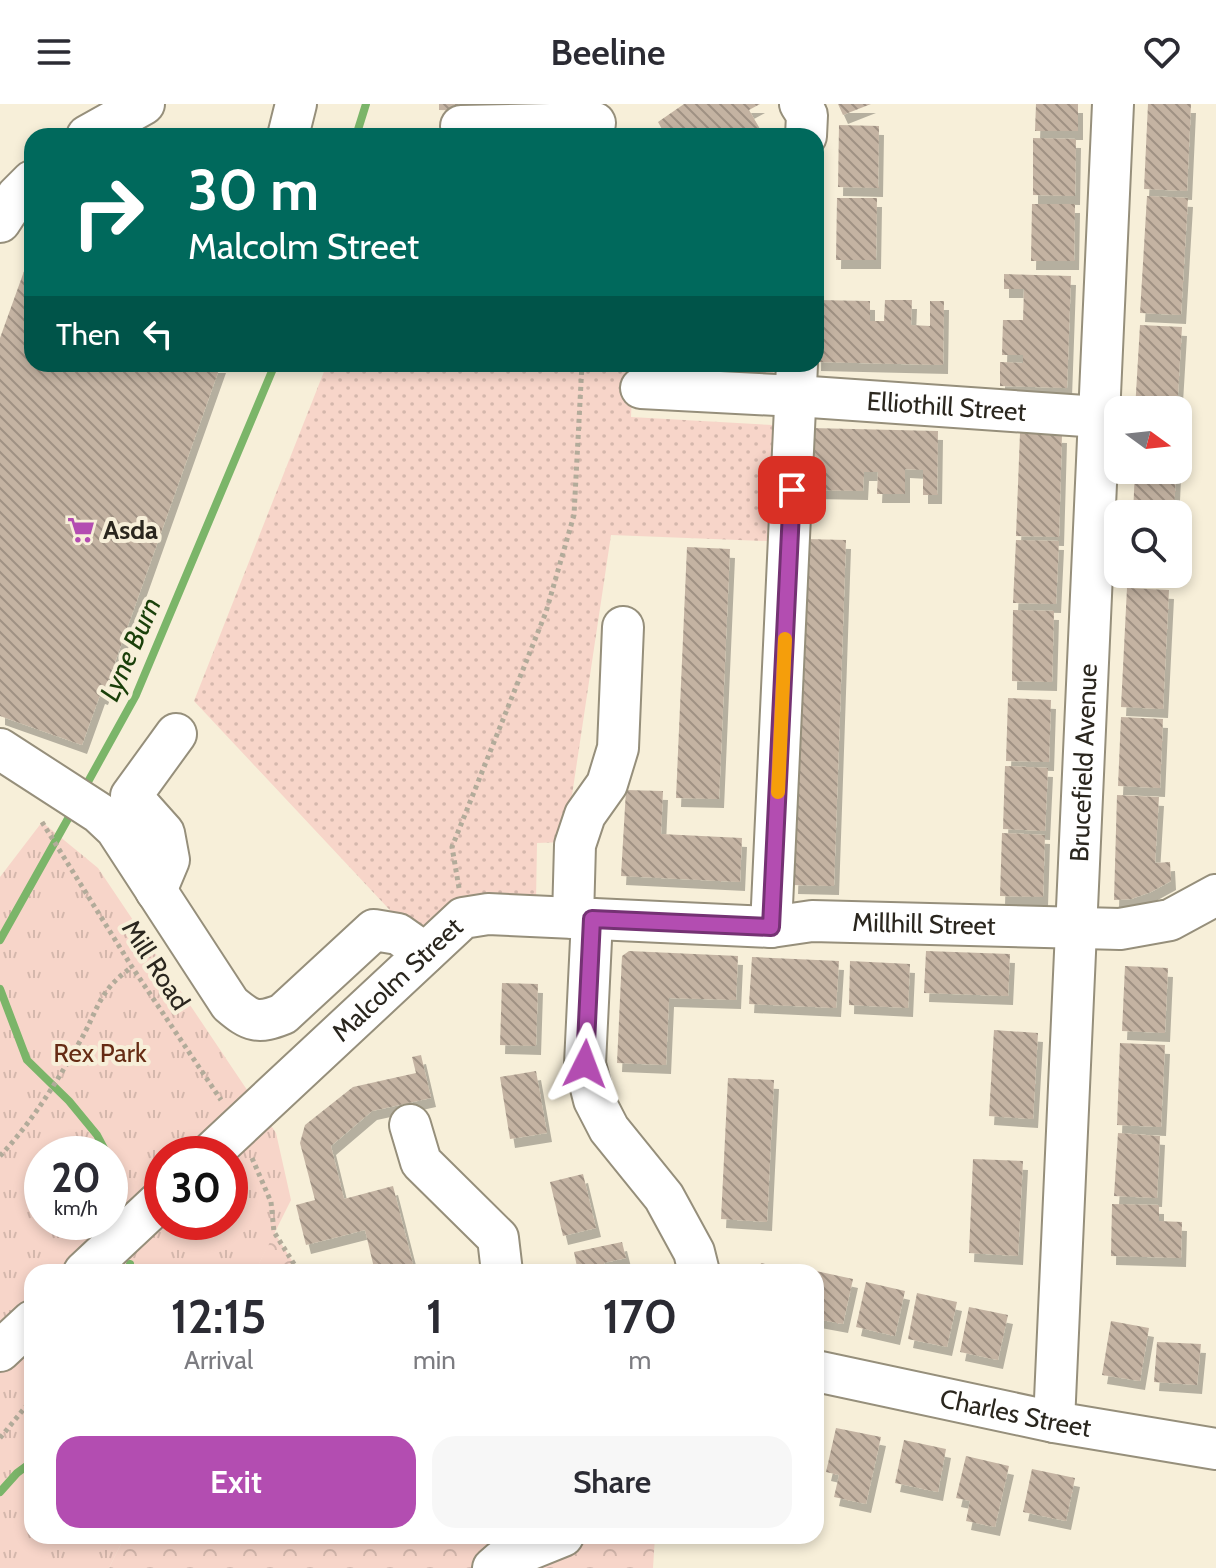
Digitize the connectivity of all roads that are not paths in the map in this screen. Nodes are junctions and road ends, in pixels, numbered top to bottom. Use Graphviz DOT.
graph roads {
  1 [pos="296,104"];
  2 [pos="800,104"];
  3 [pos="1113,104"];
  4 [pos="140,117"];
  5 [pos="595,121"];
  6 [pos="461,126"];
  7 [pos="109,128"];
  8 [pos="290,128"];
  9 [pos="806,128"];
  10 [pos="24,189"];
  11 [pos="0,222"];
  12 [pos="796,380"];
  13 [pos="641,388"];
  14 [pos="1099,417"];
  15 [pos="623,627"];
  16 [pos="176,734"];
  17 [pos="0,749"];
  18 [pos="156,891"];
  19 [pos="1216,895"];
  20 [pos="582,918"];
  21 [pos="1076,926"];
  22 [pos="771,927"];
  23 [pos="425,953"];
  24 [pos="410,1125"];
  25 [pos="229,1136"];
  26 [pos="144,1216"];
  27 [pos="93,1264"];
  28 [pos="501,1264"];
  29 [pos="697,1264"];
  30 [pos="24,1328"];
  31 [pos="0,1351"];
  32 [pos="824,1373"];
  33 [pos="1054,1422"];
  34 [pos="1216,1449"];
  35 [pos="543,1544"];
  36 [pos="493,1568"];
  1 -- 8 [label="street"];
  2 -- 9 [label="street"];
  3 -- 14 [label="street, Brucefield Avenue"];
  4 -- 7 [label="street"];
  5 -- 6 [label="street"];
  10 -- 11 [label="street"];
  12 -- 13 [label="street, Elliothill Street"];
  12 -- 14 [label="street, Elliothill Street"];
  12 -- 22 [label="street"];
  14 -- 21 [label="street, Brucefield Avenue"];
  15 -- 20 [label="street"];
  16 -- 18 [label="street"];
  17 -- 18 [label="street"];
  18 -- 23 [label="street"];
  19 -- 21 [label="street, Millhill Street"];
  20 -- 22 [label="street, Malcolm Street"];
  20 -- 23 [label="street, Malcolm Street"];
  20 -- 29 [label="street"];
  21 -- 22 [label="street, Millhill Street"];
  21 -- 33 [label="street, Brucefield Avenue"];
  23 -- 25 [label="street, Malcolm Street"];
  24 -- 28 [label="street"];
  26 -- 27 [label="street"];
  30 -- 31 [label="street"];
  32 -- 33 [label="street, Charles Street"];
  33 -- 34 [label="street, Charles Street"];
  35 -- 36 [label="street"];
}
